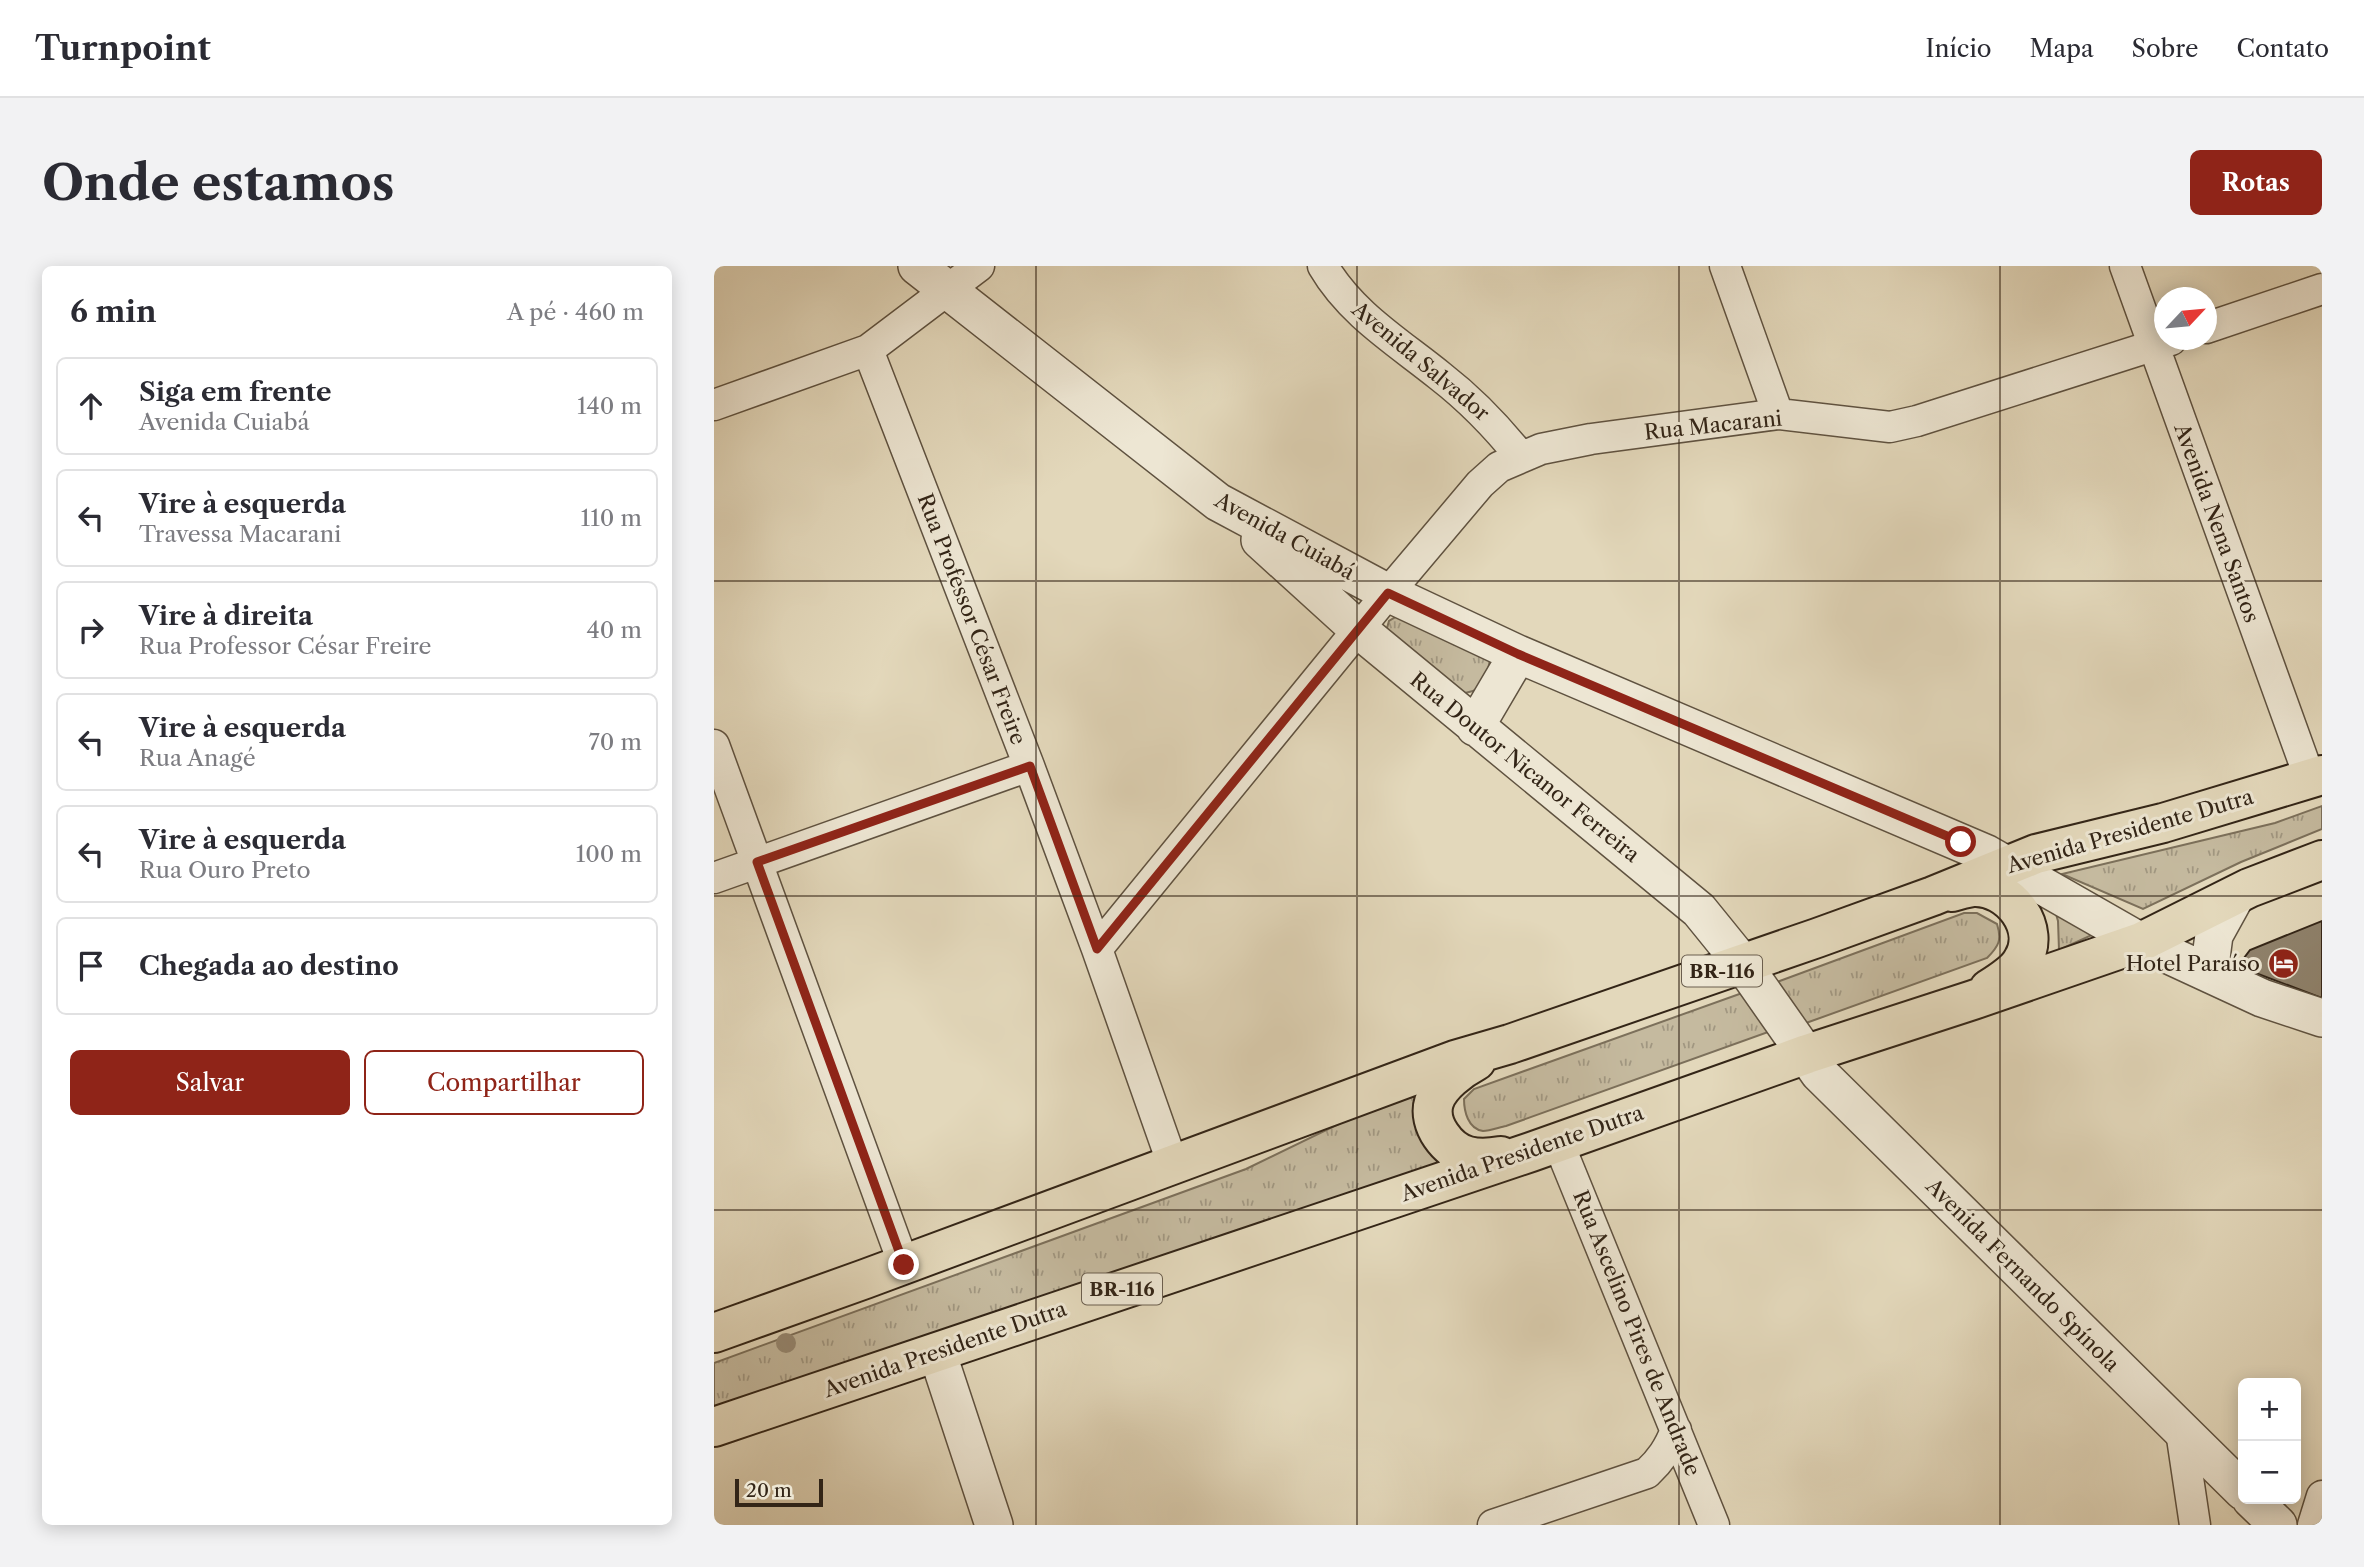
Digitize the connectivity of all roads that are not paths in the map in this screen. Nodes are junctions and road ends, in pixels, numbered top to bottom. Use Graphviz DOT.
graph roads {
  1 [pos="917,266"];
  2 [pos="979,266"];
  3 [pos="1323,266"];
  4 [pos="1725,266"];
  5 [pos="2125,266"];
  6 [pos="2322,289"];
  7 [pos="947,291"];
  8 [pos="2217,325"];
  9 [pos="2154,326"];
  10 [pos="2154,345"];
  11 [pos="868,350"];
  12 [pos="2165,350"];
  13 [pos="714,405"];
  14 [pos="1778,414"];
  15 [pos="1520,456"];
  16 [pos="1218,502"];
  17 [pos="1388,593"];
  18 [pos="1358,629"];
  19 [pos="1518,654"];
  20 [pos="1475,727"];
  21 [pos="714,745"];
  22 [pos="1030,766"];
  23 [pos="2316,777"];
  24 [pos="2322,860"];
  25 [pos="757,862"];
  26 [pos="2008,865"];
  27 [pos="714,877"];
  28 [pos="1933,896"];
  29 [pos="2235,897"];
  30 [pos="2141,942"];
  31 [pos="1097,949"];
  32 [pos="1742,963"];
  33 [pos="2208,973"];
  34 [pos="1973,1000"];
  35 [pos="2322,1018"];
  36 [pos="1510,1044"];
  37 [pos="1807,1054"];
  38 [pos="1544,1147"];
  39 [pos="1173,1165"];
  40 [pos="904,1265"];
  41 [pos="714,1333"];
  42 [pos="937,1352"];
  43 [pos="714,1427"];
  44 [pos="1676,1430"];
  45 [pos="2181,1431"];
  46 [pos="2238,1486"];
  47 [pos="2322,1496"];
  48 [pos="2256,1504"];
  49 [pos="995,1525"];
  50 [pos="1493,1525"];
  51 [pos="1714,1525"];
  52 [pos="2195,1525"];
  53 [pos="2278,1525"];
  54 [pos="2313,1525"];
  1 -- 7 [label="street"];
  2 -- 7 [label="street"];
  3 -- 15 [label="street, Avenida Salvador"];
  4 -- 14 [label="street"];
  5 -- 9 [label="street, Avenida Nena Santos"];
  6 -- 8 [label="street"];
  7 -- 11 [label="street"];
  7 -- 16 [label="street, Avenida Cuiabá"];
  10 -- 14 [label="street, Rua Macarani"];
  11 -- 13 [label="street"];
  11 -- 22 [label="street, Rua Professor César Freire"];
  12 -- 23 [label="street, Avenida Nena Santos"];
  14 -- 15 [label="street, Rua Macarani"];
  15 -- 17 [label="street, Rua Macarani"];
  16 -- 17 [label="street, Avenida Cuiabá"];
  16 -- 18 [label="street, Rua Doutor Nicanor Ferreira"];
  17 -- 18 [label="street, Rua Macarani"];
  17 -- 19 [label="street, Avenida Cuiabá"];
  18 -- 20 [label="street, Rua Doutor Nicanor Ferreira"];
  18 -- 31 [label="street, Rua Macarani"];
  19 -- 20 [label="street"];
  19 -- 26 [label="street, Avenida Cuiabá"];
  20 -- 32 [label="street, Rua Doutor Nicanor Ferreira"];
  21 -- 25 [label="street"];
  22 -- 25 [label="street"];
  22 -- 31 [label="street, Rua Professor César Freire"];
  23 -- 26 [label="highway, Avenida Presidente Dutra / BR-116"];
  24 -- 29 [label="highway, Avenida Presidente Dutra"];
  25 -- 27 [label="street"];
  25 -- 40 [label="street"];
  26 -- 28 [label="highway, Avenida Presidente Dutra / BR-116"];
  26 -- 30 [label="street, Avenida Cuiabá"];
  28 -- 32 [label="highway, Avenida Presidente Dutra / BR-116"];
  28 -- 34 [label="highway"];
  29 -- 30 [label="highway, Avenida Presidente Dutra"];
  29 -- 33 [label="street"];
  30 -- 33 [label="street, Avenida Cuiabá"];
  30 -- 34 [label="highway, Avenida Presidente Dutra"];
  31 -- 39 [label="street, Rua Professor César Freire"];
  32 -- 36 [label="highway, Avenida Presidente Dutra / BR-116"];
  32 -- 37 [label="street, Rua Doutor Nicanor Ferreira"];
  33 -- 35 [label="street, Avenida Cuiabá"];
  34 -- 37 [label="highway, Avenida Presidente Dutra"];
  36 -- 38 [label="highway"];
  36 -- 39 [label="highway, Avenida Presidente Dutra / BR-116"];
  37 -- 38 [label="highway, Avenida Presidente Dutra"];
  37 -- 45 [label="street, Avenida Fernando Spínola"];
  38 -- 42 [label="highway, Avenida Presidente Dutra / BR-116"];
  38 -- 44 [label="street, Rua Ascelino Pires de Andrade"];
  39 -- 40 [label="highway, Avenida Presidente Dutra / BR-116"];
  40 -- 41 [label="highway, Avenida Presidente Dutra / BR-116"];
  42 -- 43 [label="highway, Avenida Presidente Dutra / BR-116"];
  42 -- 49 [label="street"];
  44 -- 50 [label="street"];
  44 -- 51 [label="street, Rua Ascelino Pires de Andrade"];
  45 -- 46 [label="street, Avenida Fernando Spínola"];
  45 -- 52 [label="street"];
  47 -- 54 [label="street"];
  48 -- 53 [label="street"];
}
